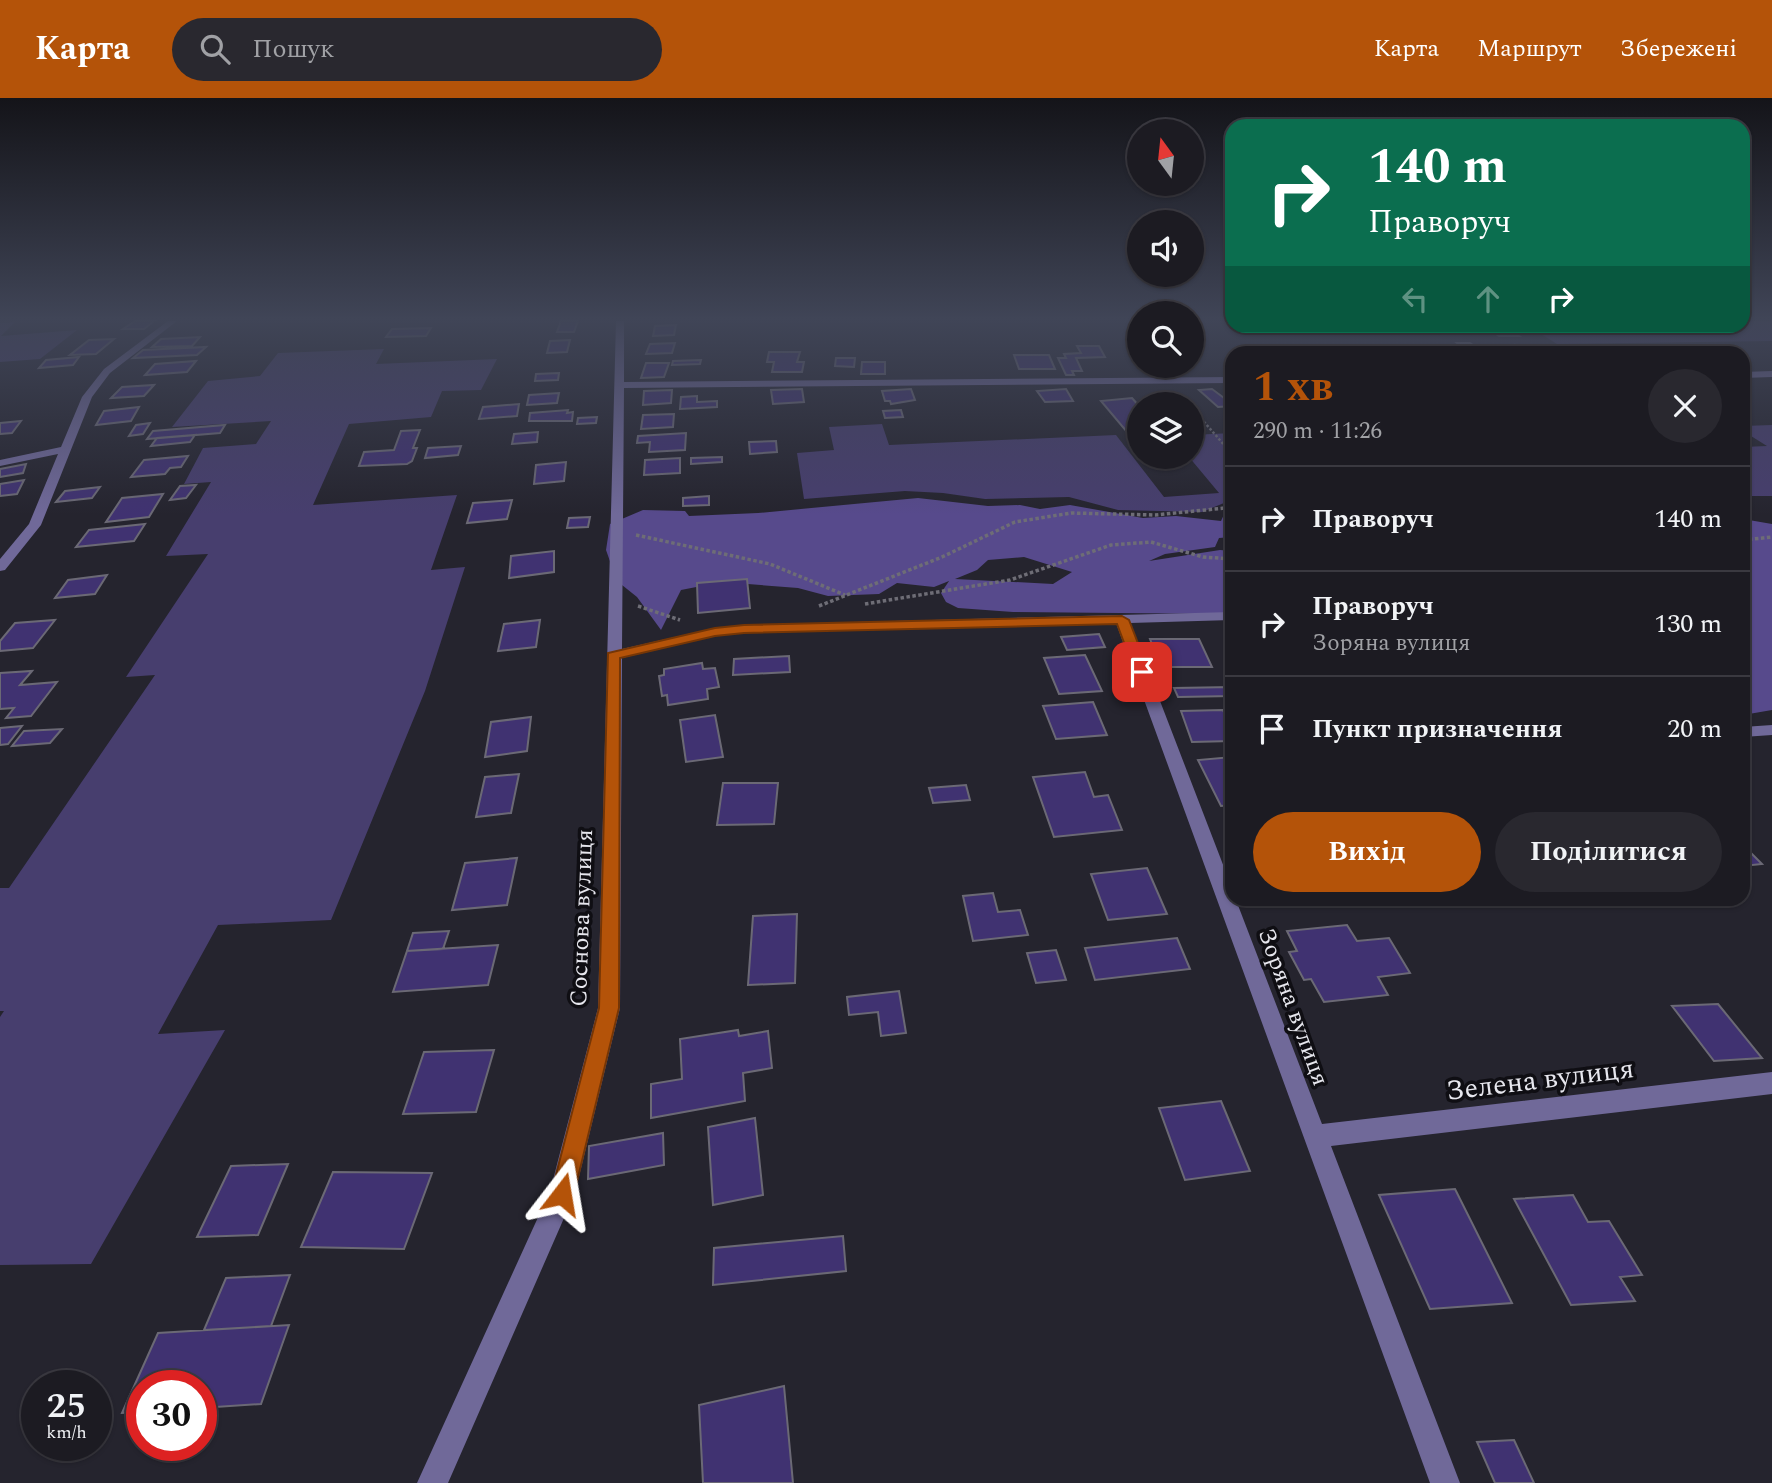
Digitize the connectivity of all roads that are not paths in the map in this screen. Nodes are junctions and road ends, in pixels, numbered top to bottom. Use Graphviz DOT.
graph roads {
  1 [pos="96,386"];
  2 [pos="617,386"];
  3 [pos="63,450"];
  4 [pos="0,463"];
  5 [pos="0,567"];
  6 [pos="1225,616"];
  7 [pos="1122,620"];
  8 [pos="613,656"];
  9 [pos="1772,730"];
  10 [pos="1750,732"];
  11 [pos="1225,895"];
  12 [pos="1229,906"];
  13 [pos="1772,1083"];
  14 [pos="1315,1136"];
  15 [pos="432,1483"];
  16 [pos="1445,1483"];
  1 -- 3 [label="street"];
  2 -- 8 [label="street, Соснова вулиця"];
  3 -- 4 [label="street"];
  3 -- 5 [label="street"];
  6 -- 7 [label="street"];
  7 -- 8 [label="street"];
  7 -- 11 [label="street, Зоряна вулиця"];
  8 -- 15 [label="street, Соснова вулиця"];
  9 -- 10 [label="street"];
  12 -- 14 [label="street, Зоряна вулиця"];
  13 -- 14 [label="street, Зелена вулиця"];
  14 -- 16 [label="street, Зоряна вулиця"];
}
